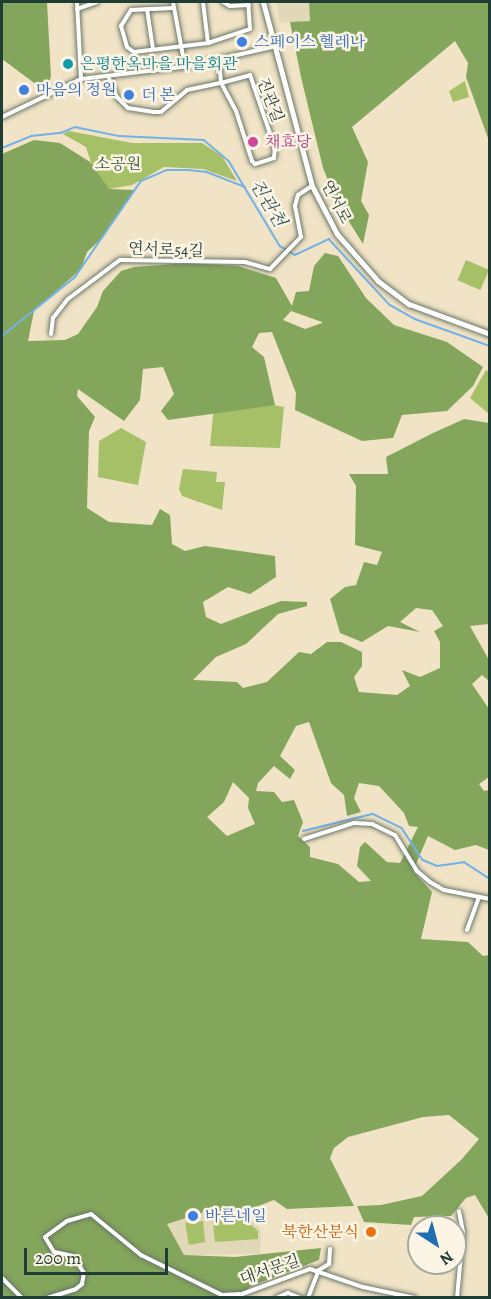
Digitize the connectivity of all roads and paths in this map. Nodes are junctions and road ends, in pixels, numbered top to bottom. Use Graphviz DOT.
graph roads {
  1 [pos="76,2"];
  2 [pos="97,2"];
  3 [pos="173,2"];
  4 [pos="203,2"];
  5 [pos="223,2"];
  6 [pos="263,2"];
  7 [pos="248,3"];
  8 [pos="173,8"];
  9 [pos="77,9"];
  10 [pos="147,9"];
  11 [pos="208,43"];
  12 [pos="181,46"];
  13 [pos="272,48"];
  14 [pos="153,49"];
  15 [pos="219,60"];
  16 [pos="185,67"];
  17 [pos="108,76"];
  18 [pos="81,79"];
  19 [pos="221,83"];
  20 [pos="2,117"];
  21 [pos="312,186"];
  22 [pos="51,334"];
  23 [pos="489,334"];
  24 [pos="304,839"];
  25 [pos="478,897"];
  26 [pos="489,899"];
  27 [pos="467,930"];
  28 [pos="459,1211"];
  29 [pos="330,1249"];
  30 [pos="319,1270"];
  31 [pos="2,1278"];
  32 [pos="22,1298"];
  33 [pos="47,1298"];
  34 [pos="276,1298"];
  35 [pos="301,1298"];
  36 [pos="308,1298"];
  37 [pos="415,1298"];
  38 [pos="457,1298"];
  1 -- 9 [label="street"];
  2 -- 9 [label="street"];
  3 -- 8 [label="street"];
  4 -- 11 [label="street"];
  5 -- 7 [label="street"];
  6 -- 13 [label="main road, 연서로"];
  7 -- 11 [label="street"];
  8 -- 10 [label="street"];
  8 -- 12 [label="street"];
  9 -- 18 [label="street"];
  10 -- 14 [label="street"];
  10 -- 14 [label="street"];
  11 -- 12 [label="street"];
  12 -- 14 [label="street"];
  12 -- 16 [label="street"];
  13 -- 15 [label="street"];
  13 -- 21 [label="main road, 연서로"];
  15 -- 16 [label="street"];
  15 -- 19 [label="street, 진관길"];
  16 -- 17 [label="street"];
  17 -- 18 [label="street"];
  17 -- 19 [label="street, 진관길"];
  18 -- 20 [label="street"];
  19 -- 19 [label="street, 진관길"];
  21 -- 22 [label="street, 연서로54길"];
  21 -- 23 [label="main road, 연서로"];
  24 -- 25 [label="street"];
  25 -- 26 [label="street"];
  25 -- 27 [label="street"];
  28 -- 38 [label="street"];
  29 -- 30 [label="street, 대서문길"];
  30 -- 33 [label="street, 대서문길"];
  30 -- 36 [label="street, 대서문길"];
  30 -- 37 [label="street, 대서문길"];
  31 -- 32 [label="street"];
  34 -- 35 [label="street, 대서문길"];
}
